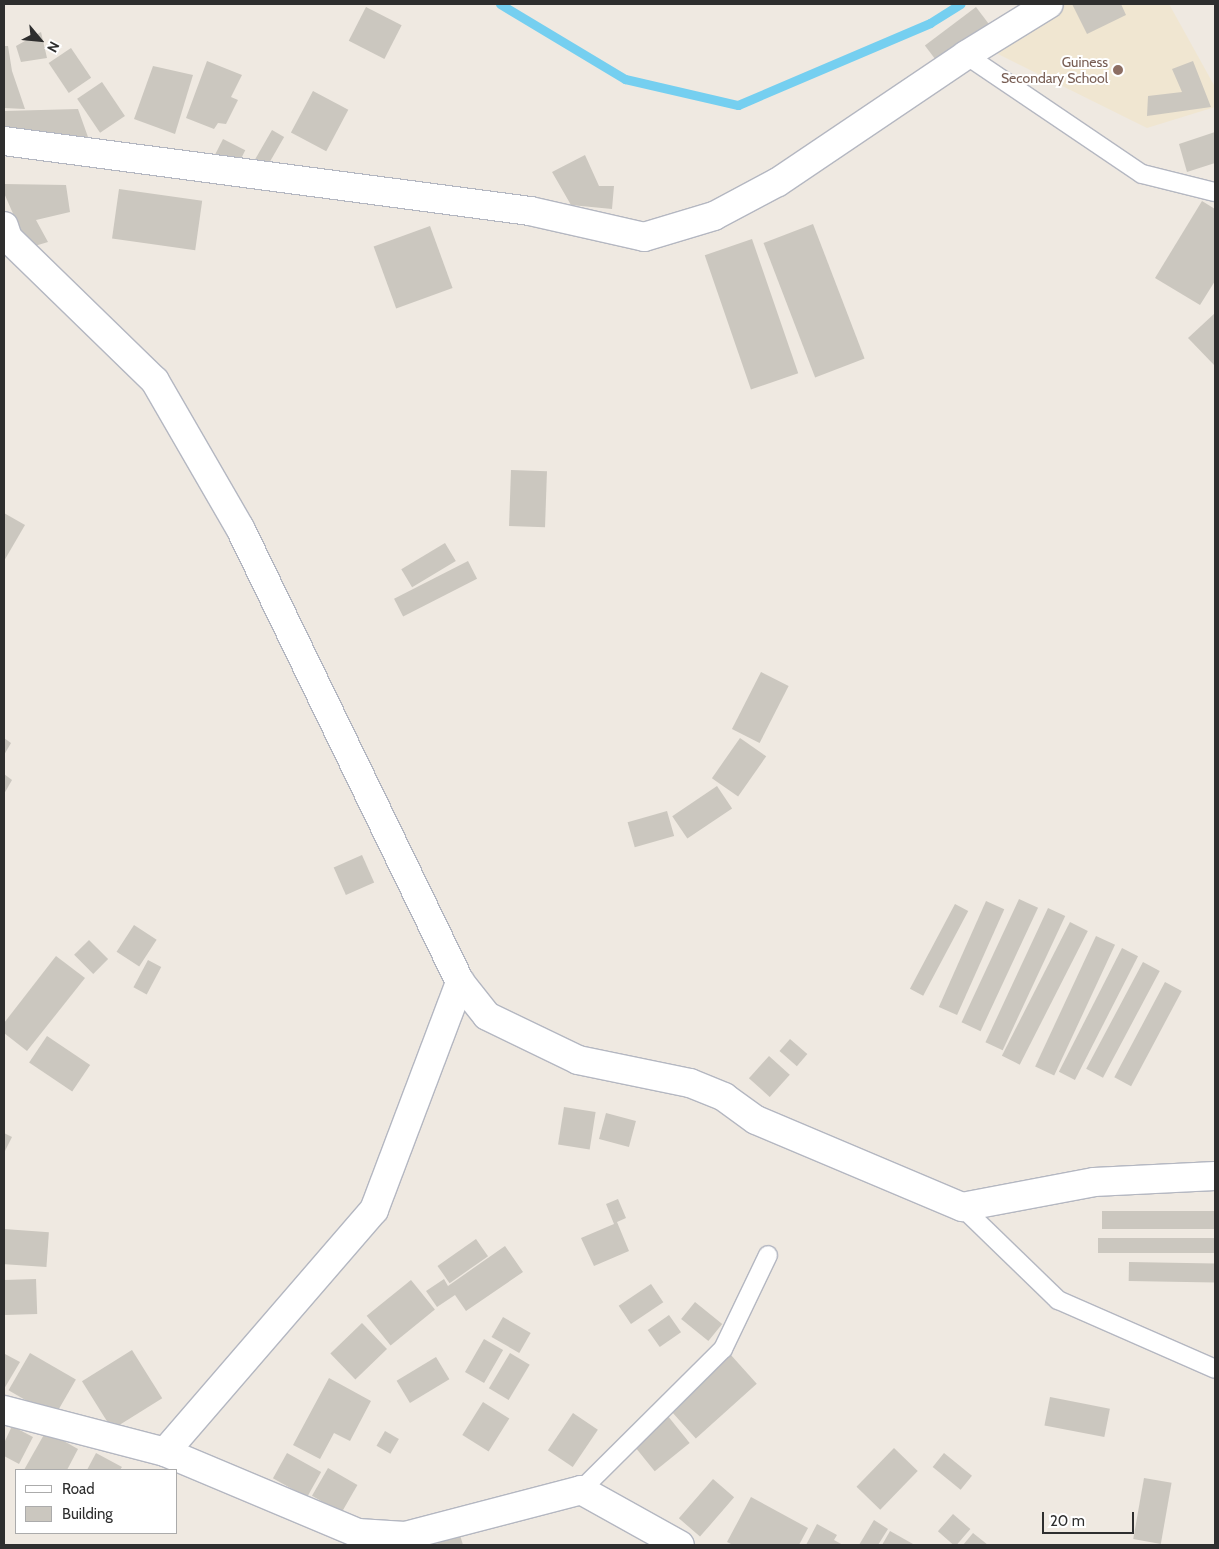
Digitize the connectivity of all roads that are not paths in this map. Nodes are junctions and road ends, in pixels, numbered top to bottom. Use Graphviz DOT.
graph roads {
  1 [pos="1049,4"];
  2 [pos="966,55"];
  3 [pos="4,141"];
  4 [pos="1215,192"];
  5 [pos="4,226"];
  6 [pos="460,982"];
  7 [pos="1215,1176"];
  8 [pos="962,1207"];
  9 [pos="768,1255"];
  10 [pos="1215,1369"];
  11 [pos="4,1410"];
  12 [pos="165,1452"];
  13 [pos="581,1490"];
  14 [pos="680,1545"];
  1 -- 2 [label="street"];
  2 -- 3 [label="street"];
  2 -- 4 [label="lane"];
  5 -- 6 [label="street"];
  6 -- 8 [label="street"];
  6 -- 12 [label="street"];
  7 -- 8 [label="street"];
  8 -- 10 [label="lane"];
  9 -- 13 [label="lane"];
  11 -- 12 [label="street"];
  12 -- 13 [label="street"];
  13 -- 14 [label="street"];
}
